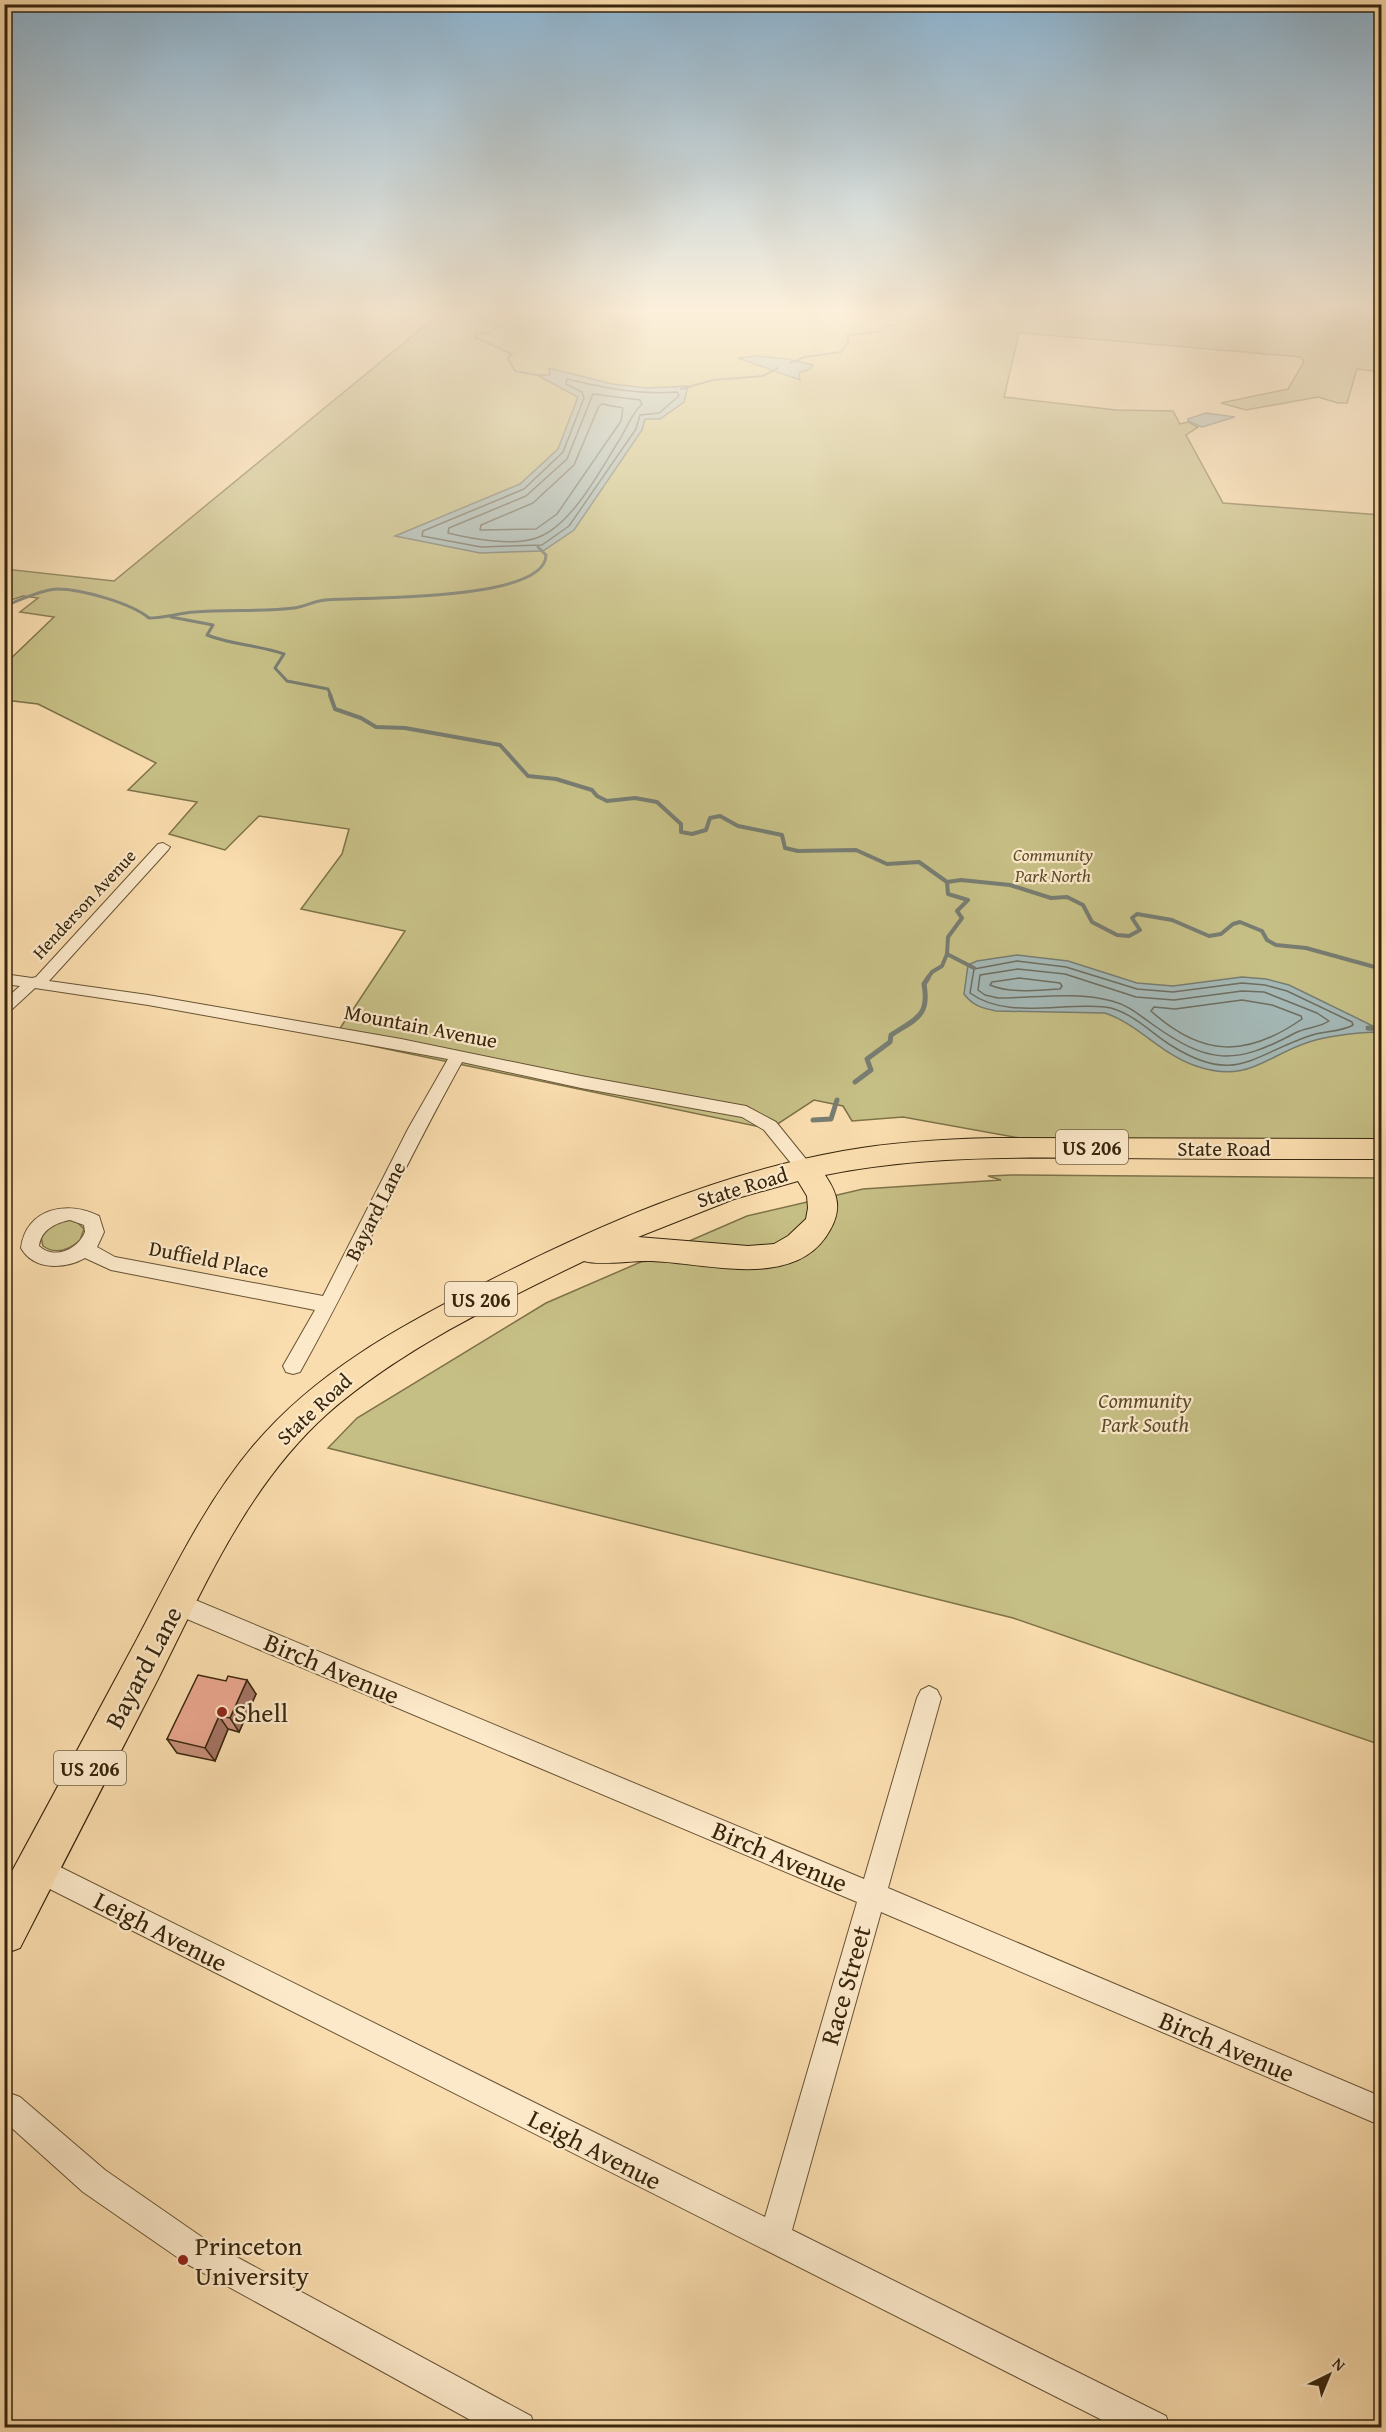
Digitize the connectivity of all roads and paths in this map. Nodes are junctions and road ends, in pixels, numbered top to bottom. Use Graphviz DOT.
graph roads {
  1 [pos="163,847"];
  2 [pos="4,979"];
  3 [pos="32,984"];
  4 [pos="4,1009"];
  5 [pos="458,1056"];
  6 [pos="1382,1149"];
  7 [pos="805,1169"];
  8 [pos="84,1249"];
  9 [pos="546,1265"];
  10 [pos="328,1305"];
  11 [pos="293,1366"];
  12 [pos="216,1531"];
  13 [pos="176,1603"];
  14 [pos="929,1698"];
  15 [pos="37,1869"];
  16 [pos="871,1895"];
  17 [pos="4,1932"];
  18 [pos="4,2105"];
  19 [pos="1382,2112"];
  20 [pos="774,2239"];
  21 [pos="519,2427"];
  22 [pos="1154,2427"];
  1 -- 3 [label="street, Henderson Avenue"];
  2 -- 3 [label="street, Mountain Avenue"];
  3 -- 4 [label="street, Henderson Avenue"];
  3 -- 5 [label="street, Mountain Avenue"];
  5 -- 7 [label="street, Mountain Avenue"];
  5 -- 10 [label="street, Bayard Lane"];
  6 -- 7 [label="highway, State Road / US 206"];
  7 -- 9 [label="highway, State Road / US 206"];
  7 -- 9 [label="highway"];
  8 -- 10 [label="street, Duffield Place"];
  9 -- 12 [label="highway, State Road / US 206"];
  10 -- 11 [label="street, Bayard Lane"];
  12 -- 13 [label="highway, Bayard Lane / US 206"];
  13 -- 15 [label="highway, Bayard Lane / US 206"];
  13 -- 16 [label="street, Birch Avenue"];
  14 -- 16 [label="street, Race Street"];
  15 -- 17 [label="highway, Bayard Lane / US 206"];
  15 -- 20 [label="street, Leigh Avenue"];
  16 -- 19 [label="street, Birch Avenue"];
  16 -- 20 [label="street, Race Street"];
  18 -- 21 [label="street"];
  20 -- 22 [label="street, Leigh Avenue"];
}
